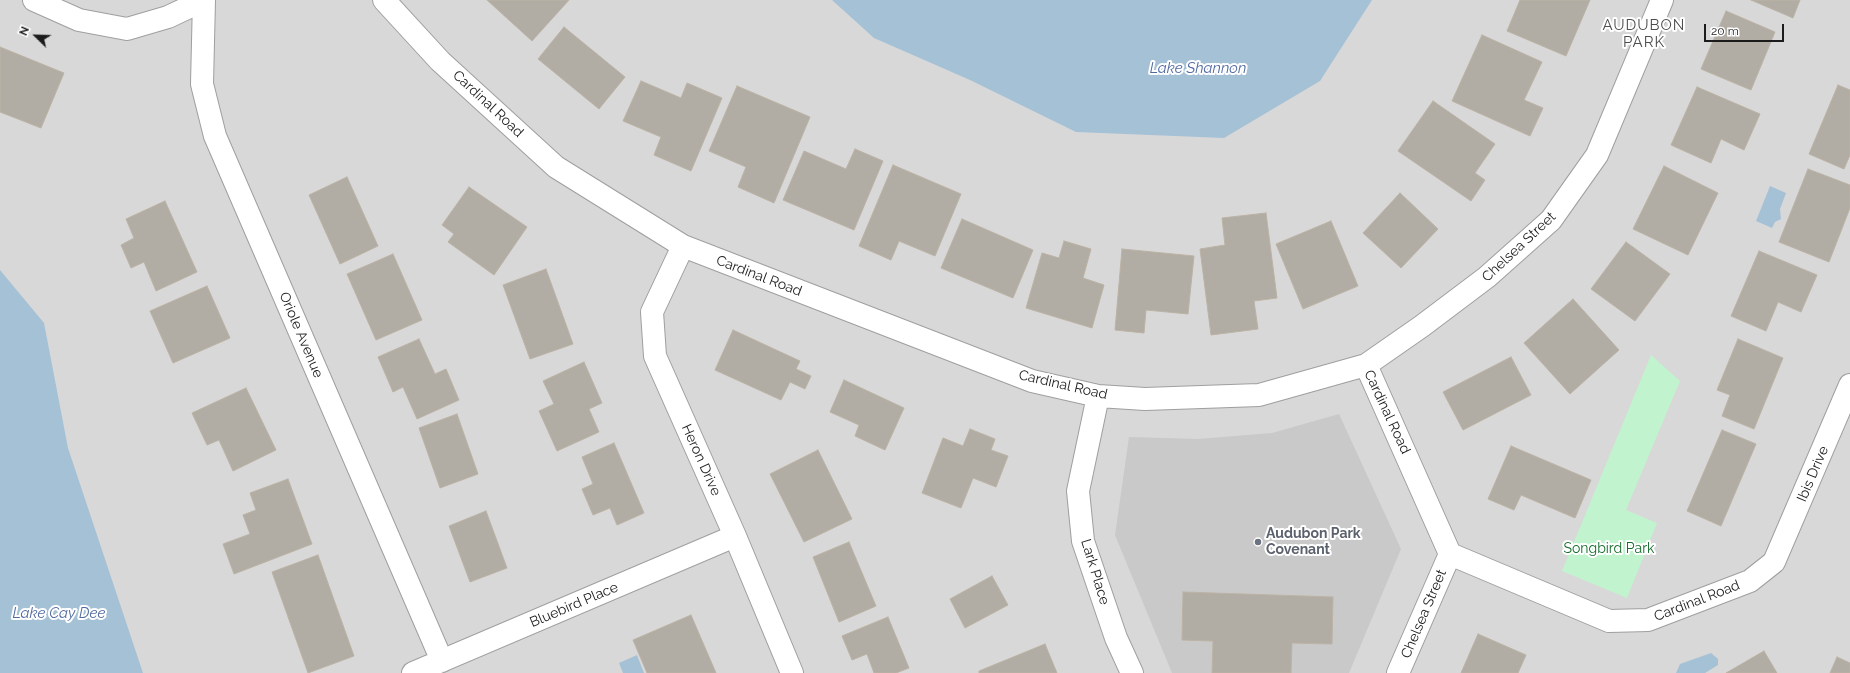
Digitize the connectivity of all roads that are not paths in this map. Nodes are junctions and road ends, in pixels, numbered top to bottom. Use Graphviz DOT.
graph roads {
  1 [pos="34,0"];
  2 [pos="204,0"];
  3 [pos="384,0"];
  4 [pos="1662,0"];
  5 [pos="683,246"];
  6 [pos="1366,365"];
  7 [pos="1850,385"];
  8 [pos="1098,396"];
  9 [pos="735,536"];
  10 [pos="1450,554"];
  11 [pos="1774,562"];
  12 [pos="442,661"];
  13 [pos="413,673"];
  14 [pos="792,673"];
  15 [pos="1132,673"];
  16 [pos="1398,673"];
  1 -- 2 [label="street, Oriole Avenue"];
  2 -- 12 [label="street, Oriole Avenue"];
  3 -- 5 [label="street, Cardinal Road"];
  4 -- 6 [label="street, Chelsea Street"];
  5 -- 8 [label="street, Cardinal Road"];
  5 -- 9 [label="street, Heron Drive"];
  6 -- 8 [label="street, Cardinal Road"];
  6 -- 10 [label="street, Cardinal Road"];
  7 -- 11 [label="street, Ibis Drive"];
  8 -- 15 [label="street, Lark Place"];
  9 -- 12 [label="street, Bluebird Place"];
  9 -- 14 [label="street, Heron Drive"];
  10 -- 11 [label="street, Cardinal Road"];
  10 -- 16 [label="street, Chelsea Street"];
  12 -- 13 [label="street, Bluebird Place"];
}
